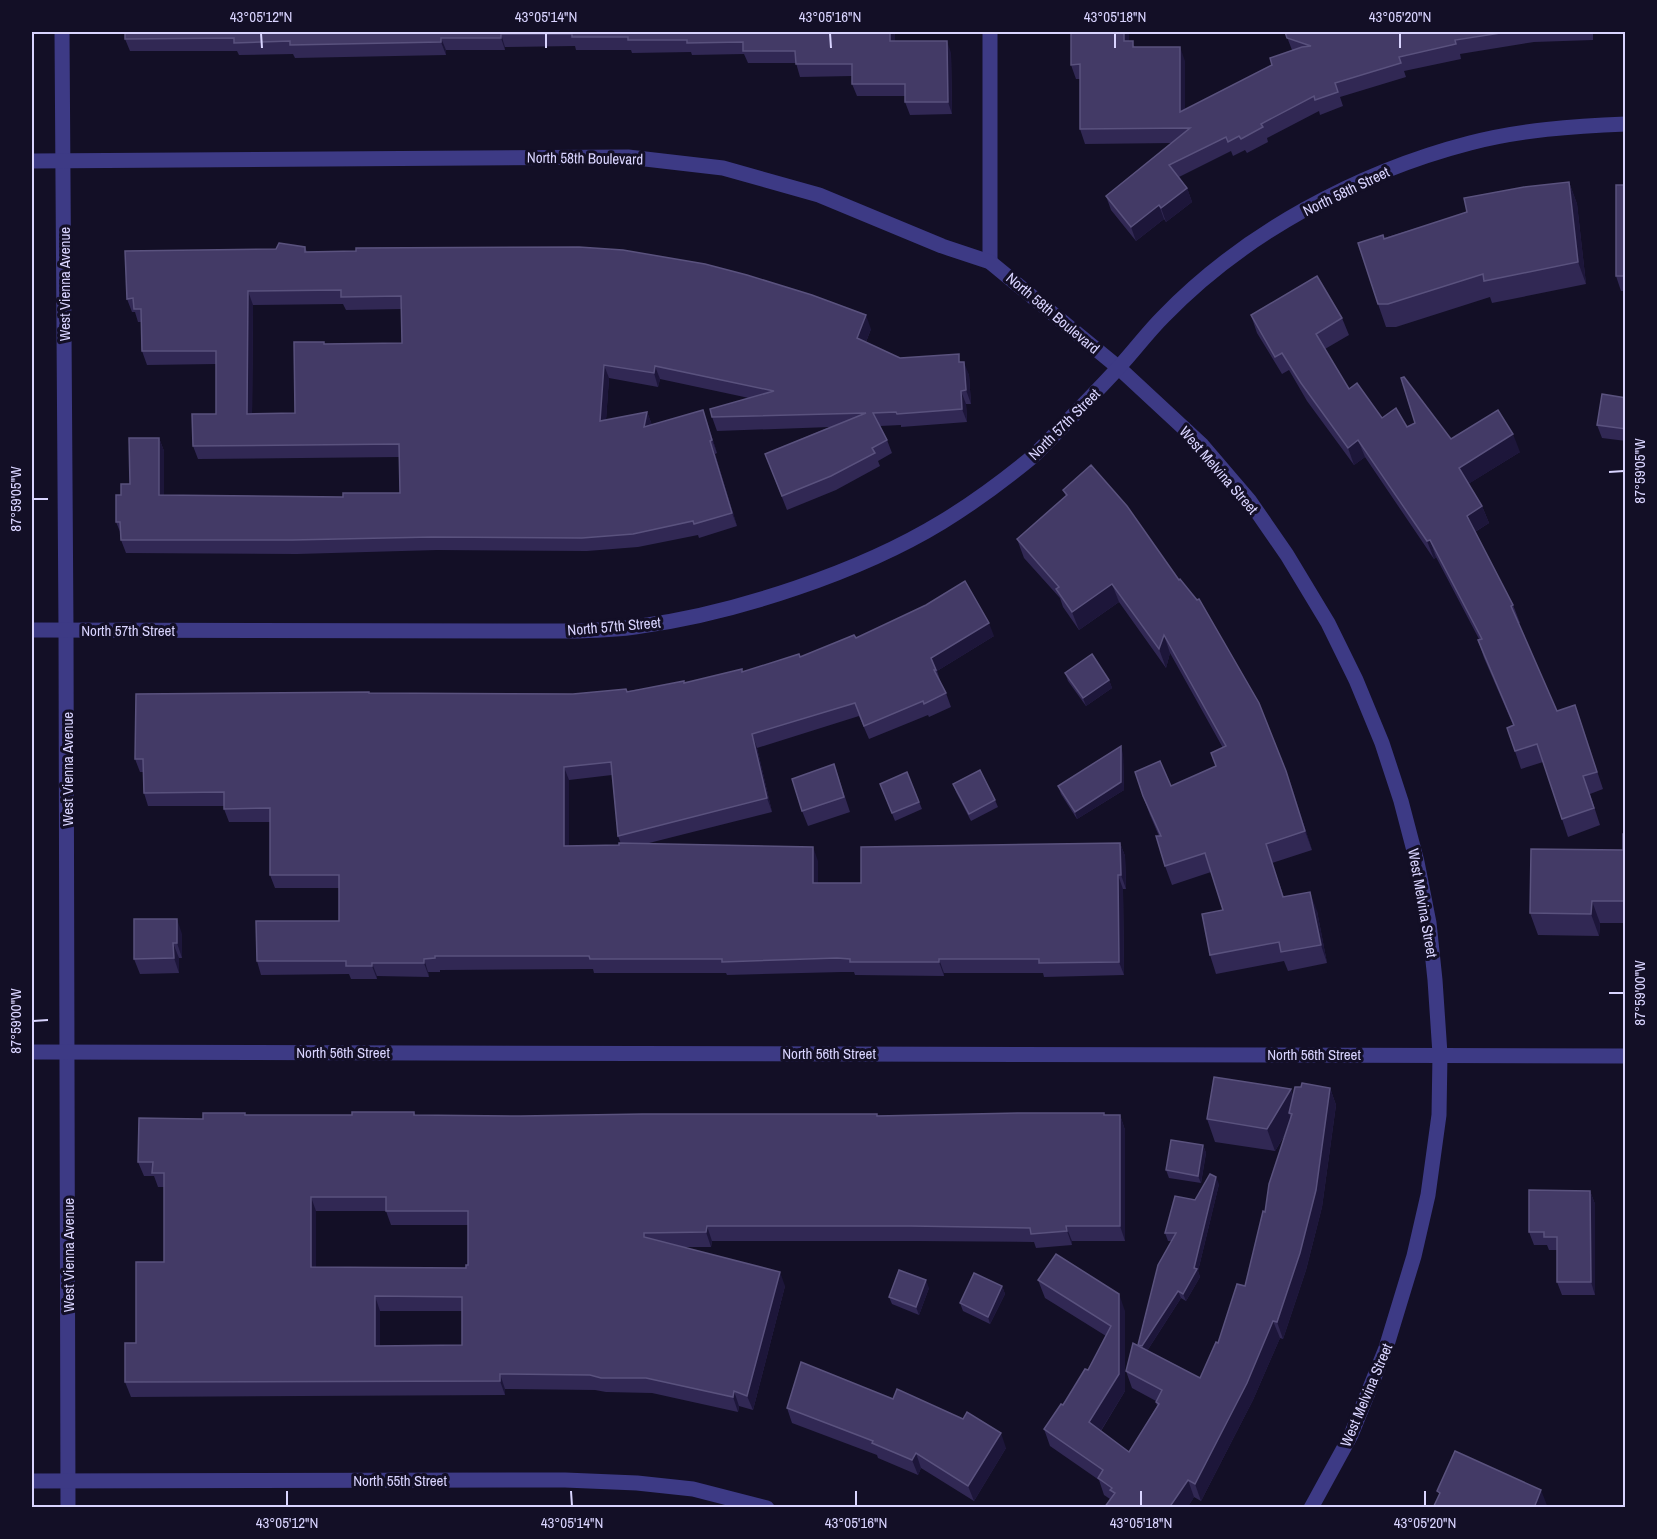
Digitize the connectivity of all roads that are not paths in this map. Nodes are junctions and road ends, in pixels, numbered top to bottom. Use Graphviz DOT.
graph roads {
  1 [pos="62,32"];
  2 [pos="990,32"];
  3 [pos="1626,124"];
  4 [pos="32,161"];
  5 [pos="64,161"];
  6 [pos="990,262"];
  7 [pos="1119,368"];
  8 [pos="32,630"];
  9 [pos="66,630"];
  10 [pos="67,1051"];
  11 [pos="32,1052"];
  12 [pos="1440,1054"];
  13 [pos="1626,1056"];
  14 [pos="32,1481"];
  15 [pos="69,1481"];
  16 [pos="68,1508"];
  17 [pos="767,1508"];
  18 [pos="1311,1508"];
  1 -- 5 [label="street, West Vienna Avenue"];
  2 -- 6 [label="street"];
  3 -- 7 [label="street, North 58th Street"];
  4 -- 5 [label="street, North 58th Boulevard"];
  5 -- 6 [label="street, North 58th Boulevard"];
  5 -- 9 [label="street, West Vienna Avenue"];
  6 -- 7 [label="street, North 58th Boulevard"];
  7 -- 9 [label="street, North 57th Street"];
  7 -- 12 [label="street, West Melvina Street"];
  8 -- 9 [label="street, North 57th Street"];
  9 -- 10 [label="street, West Vienna Avenue"];
  10 -- 11 [label="street, North 56th Street"];
  10 -- 12 [label="street, North 56th Street"];
  10 -- 15 [label="street, West Vienna Avenue"];
  12 -- 13 [label="street, North 56th Street"];
  12 -- 18 [label="street, West Melvina Street"];
  14 -- 15 [label="street, North 55th Street"];
  15 -- 16 [label="street, West Vienna Avenue"];
  15 -- 17 [label="street, North 55th Street"];
}
